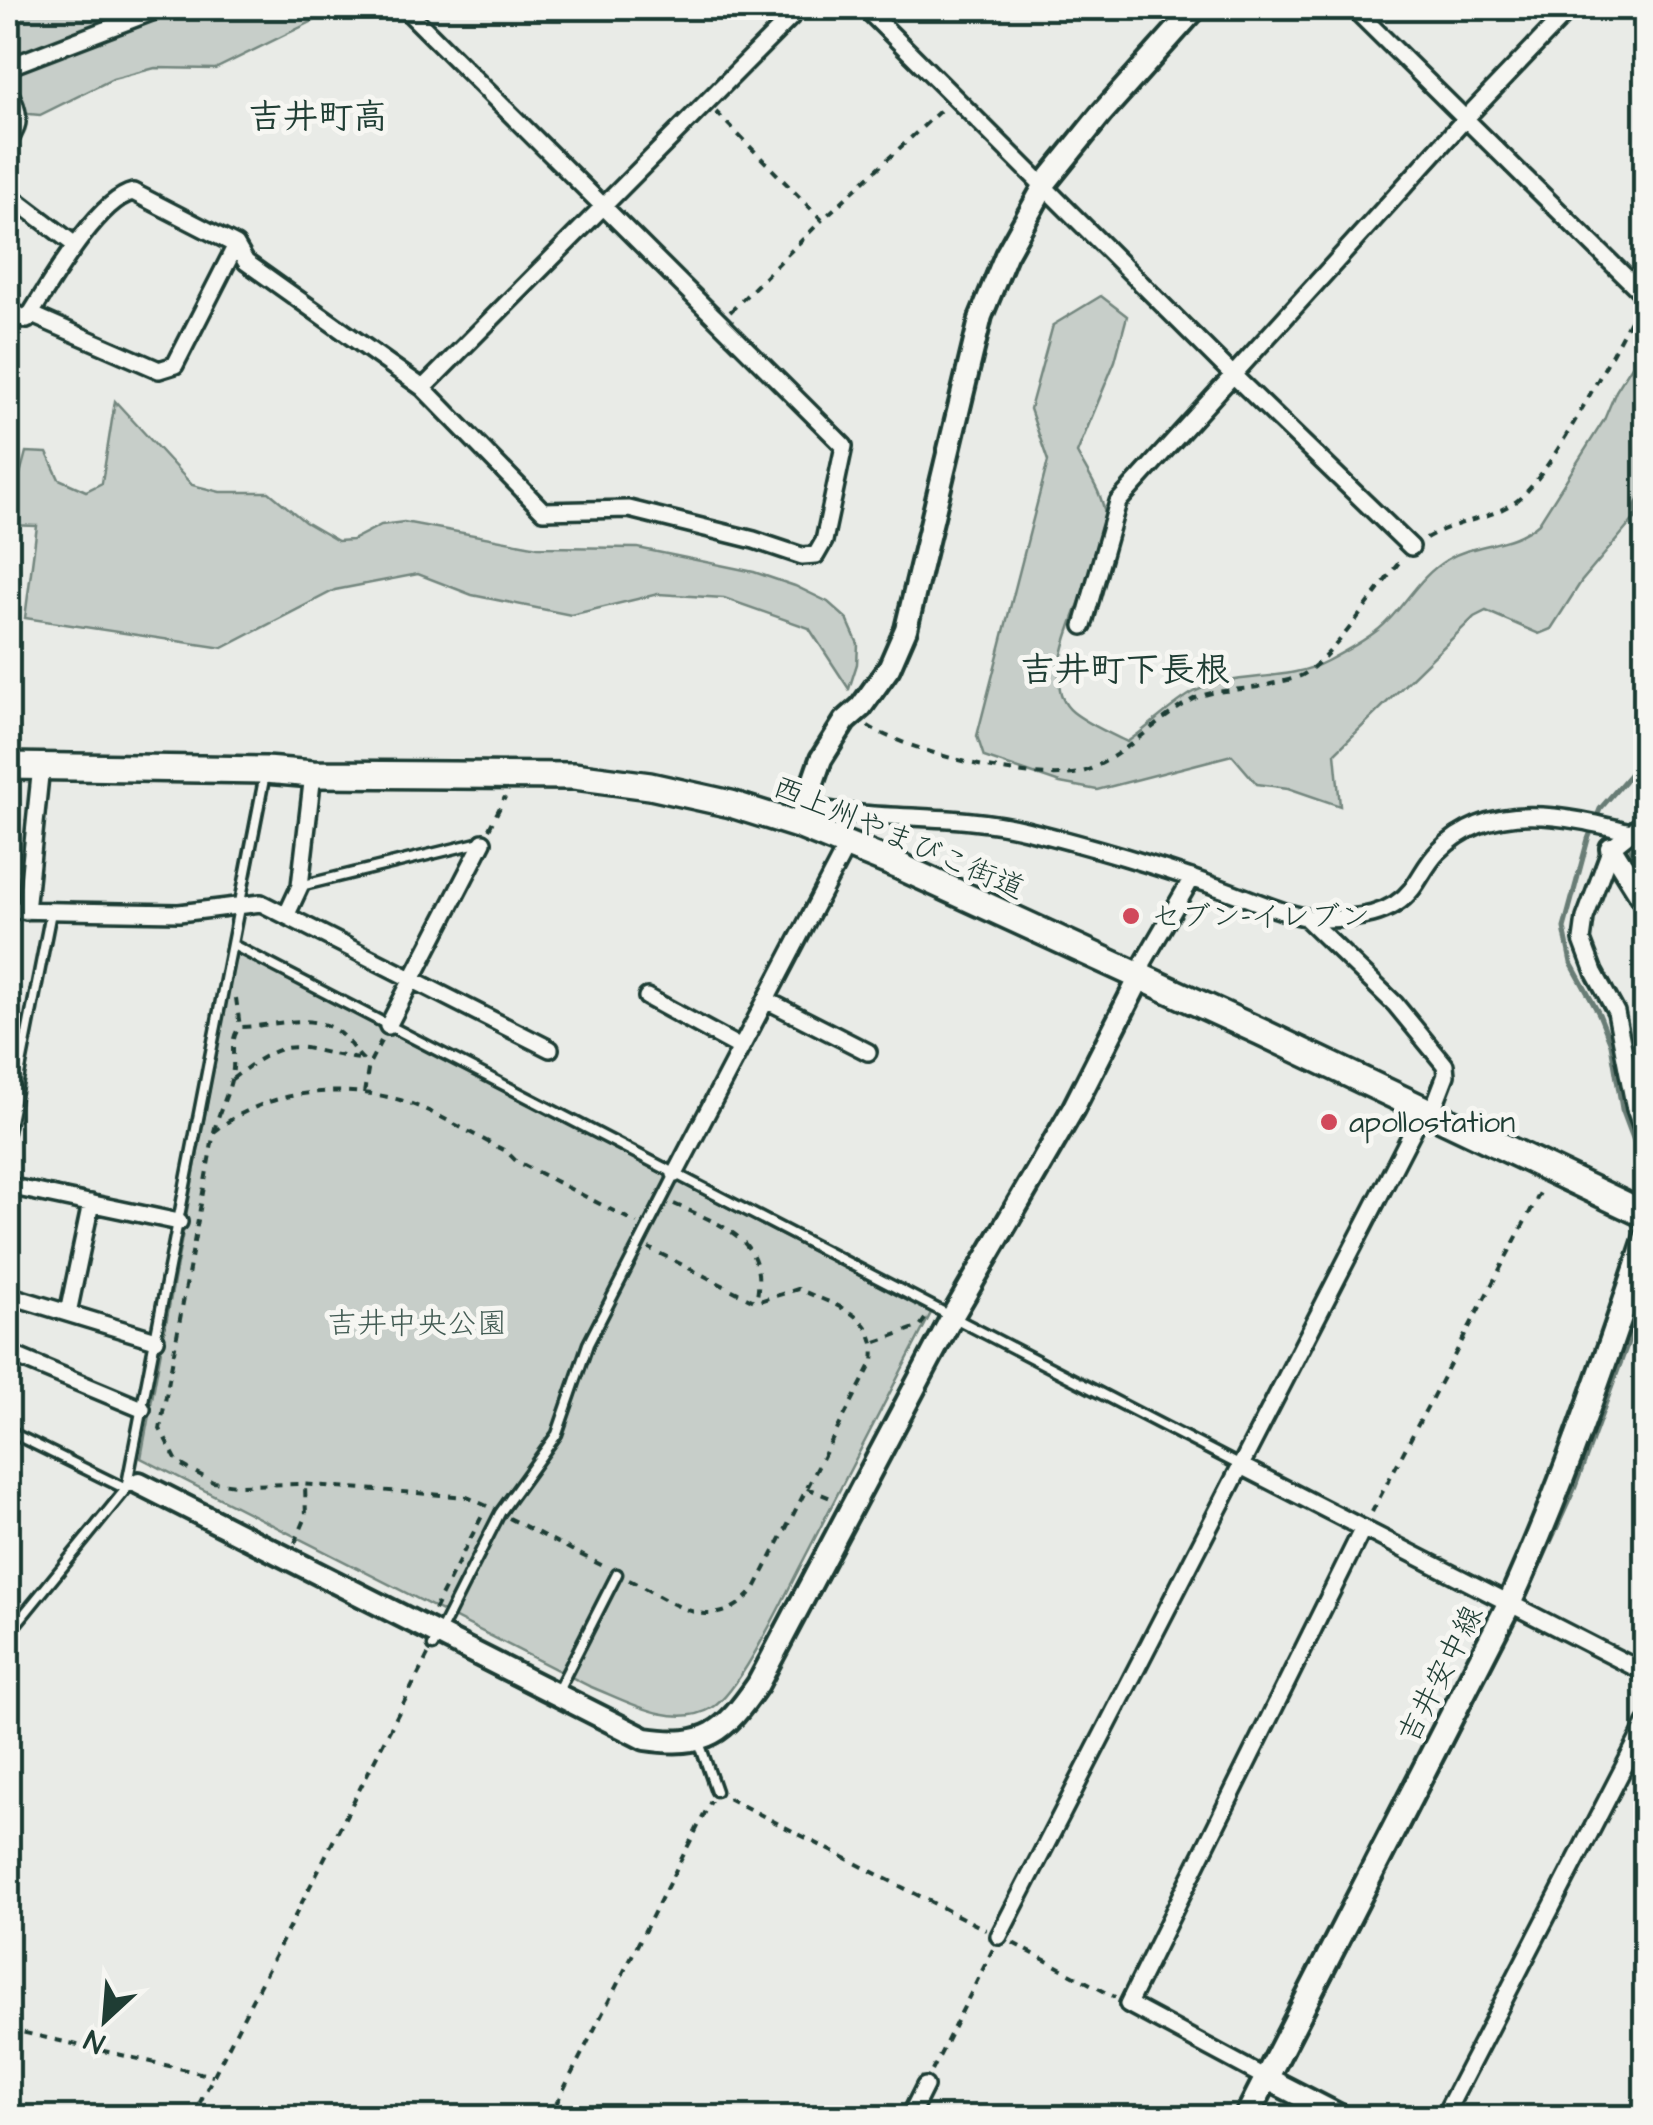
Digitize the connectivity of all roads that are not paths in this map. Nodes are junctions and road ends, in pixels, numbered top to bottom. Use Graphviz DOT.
graph roads {
  1 [pos="162,8"];
  2 [pos="404,8"];
  3 [pos="800,8"];
  4 [pos="865,8"];
  5 [pos="1196,8"];
  6 [pos="1353,8"];
  7 [pos="1571,8"];
  8 [pos="8,67"];
  9 [pos="8,90"];
  10 [pos="1466,118"];
  11 [pos="8,142"];
  12 [pos="1044,185"];
  13 [pos="8,194"];
  14 [pos="602,205"];
  15 [pos="75,244"];
  16 [pos="236,245"];
  17 [pos="1644,295"];
  18 [pos="8,309"];
  19 [pos="30,314"];
  20 [pos="1233,375"];
  21 [pos="423,388"];
  22 [pos="1411,547"];
  23 [pos="1083,626"];
  24 [pos="8,766"];
  25 [pos="42,766"];
  26 [pos="266,770"];
  27 [pos="313,774"];
  28 [pos="807,816"];
  29 [pos="1646,820"];
  30 [pos="1630,832"];
  31 [pos="482,842"];
  32 [pos="847,845"];
  33 [pos="1610,848"];
  34 [pos="1192,878"];
  35 [pos="300,886"];
  36 [pos="1646,904"];
  37 [pos="241,905"];
  38 [pos="8,910"];
  39 [pos="26,911"];
  40 [pos="51,912"];
  41 [pos="288,914"];
  42 [pos="1305,917"];
  43 [pos="233,945"];
  44 [pos="1140,977"];
  45 [pos="413,978"];
  46 [pos="648,998"];
  47 [pos="766,1000"];
  48 [pos="388,1026"];
  49 [pos="741,1048"];
  50 [pos="550,1049"];
  51 [pos="868,1052"];
  52 [pos="1427,1112"];
  53 [pos="8,1132"];
  54 [pos="1646,1139"];
  55 [pos="675,1174"];
  56 [pos="8,1186"];
  57 [pos="91,1203"];
  58 [pos="1646,1215"];
  59 [pos="179,1222"];
  60 [pos="1646,1239"];
  61 [pos="8,1295"];
  62 [pos="68,1313"];
  63 [pos="952,1317"];
  64 [pos="156,1340"];
  65 [pos="8,1354"];
  66 [pos="142,1409"];
  67 [pos="8,1431"];
  68 [pos="1241,1466"];
  69 [pos="132,1486"];
  70 [pos="1364,1528"];
  71 [pos="617,1574"];
  72 [pos="1510,1604"];
  73 [pos="8,1634"];
  74 [pos="435,1641"];
  75 [pos="1646,1673"];
  76 [pos="555,1696"];
  77 [pos="1646,1724"];
  78 [pos="698,1738"];
  79 [pos="716,1792"];
  80 [pos="999,1936"];
  81 [pos="1266,2078"];
  82 [pos="925,2086"];
  83 [pos="909,2118"];
  84 [pos="1246,2118"];
  85 [pos="1344,2118"];
  86 [pos="1443,2118"];
  1 -- 8 [label="street"];
  2 -- 14 [label="street"];
  3 -- 14 [label="street"];
  4 -- 12 [label="street"];
  5 -- 12 [label="street"];
  6 -- 10 [label="street"];
  7 -- 10 [label="street"];
  9 -- 11 [label="street"];
  10 -- 17 [label="street"];
  10 -- 20 [label="street"];
  12 -- 20 [label="street"];
  12 -- 28 [label="street"];
  13 -- 15 [label="street"];
  14 -- 21 [label="street"];
  14 -- 21 [label="street"];
  15 -- 16 [label="street"];
  15 -- 19 [label="street"];
  16 -- 19 [label="street"];
  16 -- 21 [label="street"];
  18 -- 19 [label="street"];
  20 -- 22 [label="street"];
  20 -- 23 [label="street"];
  24 -- 25 [label="highway, 西上州やまびこ街道"];
  25 -- 26 [label="highway, 西上州やまびこ街道"];
  25 -- 39 [label="street"];
  26 -- 27 [label="highway, 西上州やまびこ街道"];
  26 -- 37 [label="lane"];
  27 -- 28 [label="highway, 西上州やまびこ街道"];
  27 -- 35 [label="street"];
  28 -- 32 [label="highway, 西上州やまびこ街道"];
  28 -- 34 [label="street"];
  29 -- 30 [label="street"];
  30 -- 33 [label="street"];
  30 -- 42 [label="street"];
  31 -- 35 [label="lane"];
  31 -- 45 [label="street"];
  32 -- 44 [label="highway, 西上州やまびこ街道"];
  32 -- 47 [label="street"];
  33 -- 36 [label="street"];
  33 -- 54 [label="street"];
  34 -- 42 [label="street"];
  34 -- 44 [label="street"];
  35 -- 41 [label="street"];
  37 -- 40 [label="street"];
  37 -- 41 [label="street"];
  37 -- 43 [label="lane"];
  38 -- 39 [label="street"];
  39 -- 40 [label="street"];
  40 -- 53 [label="lane"];
  41 -- 45 [label="street"];
  42 -- 52 [label="street"];
  43 -- 48 [label="lane"];
  43 -- 59 [label="lane"];
  44 -- 52 [label="highway, 西上州やまびこ街道"];
  44 -- 63 [label="street"];
  45 -- 48 [label="street"];
  45 -- 50 [label="street"];
  46 -- 49 [label="street"];
  47 -- 49 [label="street"];
  47 -- 51 [label="street"];
  48 -- 55 [label="lane"];
  49 -- 55 [label="street"];
  52 -- 58 [label="highway, 西上州やまびこ街道"];
  52 -- 68 [label="street"];
  55 -- 63 [label="lane"];
  55 -- 74 [label="lane"];
  56 -- 57 [label="street"];
  57 -- 59 [label="street"];
  57 -- 62 [label="street"];
  59 -- 64 [label="lane"];
  60 -- 72 [label="main road, 吉井安中線"];
  61 -- 62 [label="street"];
  62 -- 64 [label="street"];
  63 -- 68 [label="lane"];
  63 -- 78 [label="street"];
  64 -- 66 [label="lane"];
  65 -- 66 [label="street"];
  66 -- 69 [label="lane"];
  67 -- 69 [label="lane"];
  68 -- 70 [label="street"];
  68 -- 80 [label="street"];
  69 -- 73 [label="lane"];
  69 -- 74 [label="street"];
  70 -- 72 [label="street"];
  70 -- 81 [label="street"];
  71 -- 76 [label="lane"];
  72 -- 75 [label="street"];
  72 -- 81 [label="main road, 吉井安中線"];
  74 -- 76 [label="street"];
  76 -- 78 [label="street"];
  77 -- 86 [label="street"];
  78 -- 79 [label="lane"];
  81 -- 84 [label="main road, 吉井安中線"];
  81 -- 85 [label="street"];
  82 -- 83 [label="street"];
}
